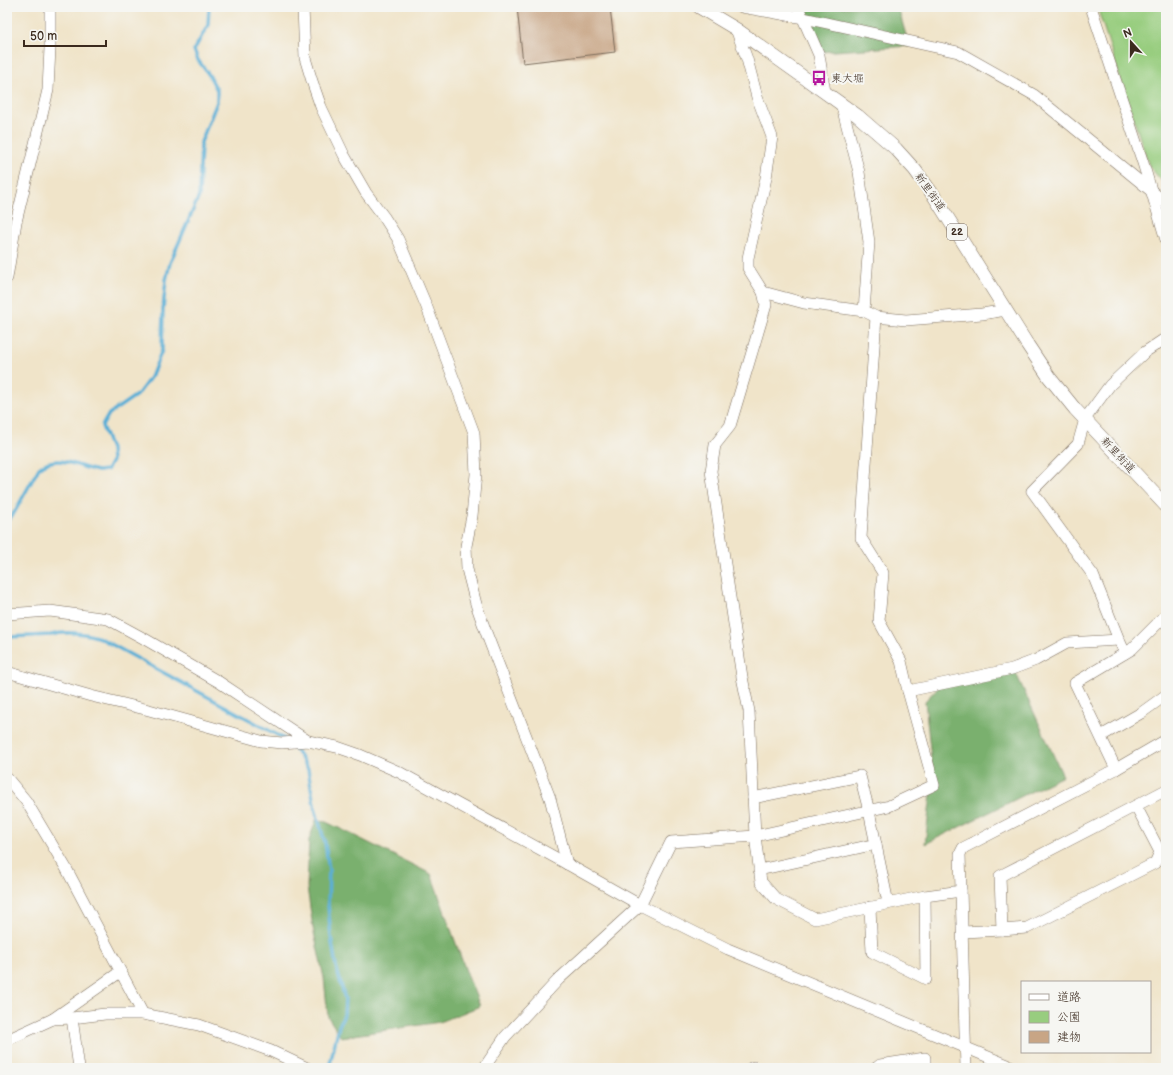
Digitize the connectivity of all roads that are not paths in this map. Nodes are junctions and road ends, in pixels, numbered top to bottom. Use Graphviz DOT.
graph roads {
  1 [pos="50,7"];
  2 [pos="303,7"];
  3 [pos="703,7"];
  4 [pos="742,7"];
  5 [pos="798,7"];
  6 [pos="1091,7"];
  7 [pos="804,18"];
  8 [pos="736,28"];
  9 [pos="825,92"];
  10 [pos="841,103"];
  11 [pos="1161,198"];
  12 [pos="1166,240"];
  13 [pos="7,278"];
  14 [pos="763,292"];
  15 [pos="1006,310"];
  16 [pos="864,311"];
  17 [pos="876,317"];
  18 [pos="1166,338"];
  19 [pos="1085,419"];
  20 [pos="1166,506"];
  21 [pos="7,614"];
  22 [pos="1166,615"];
  23 [pos="1119,640"];
  24 [pos="1125,653"];
  25 [pos="7,672"];
  26 [pos="908,691"];
  27 [pos="1166,695"];
  28 [pos="1101,736"];
  29 [pos="1166,740"];
  30 [pos="308,741"];
  31 [pos="1116,769"];
  32 [pos="7,778"];
  33 [pos="1166,790"];
  34 [pos="753,798"];
  35 [pos="1136,806"];
  36 [pos="868,811"];
  37 [pos="755,836"];
  38 [pos="876,844"];
  39 [pos="567,864"];
  40 [pos="760,870"];
  41 [pos="961,891"];
  42 [pos="925,896"];
  43 [pos="888,903"];
  44 [pos="640,905"];
  45 [pos="870,907"];
  46 [pos="1002,930"];
  47 [pos="963,932"];
  48 [pos="120,972"];
  49 [pos="143,1014"];
  50 [pos="72,1018"];
  51 [pos="53,1019"];
  52 [pos="7,1040"];
  53 [pos="966,1048"];
  54 [pos="79,1068"];
  55 [pos="307,1068"];
  56 [pos="484,1068"];
  57 [pos="751,1068"];
  58 [pos="754,1068"];
  59 [pos="876,1068"];
  60 [pos="925,1068"];
  61 [pos="966,1068"];
  62 [pos="1015,1068"];
  1 -- 13 [label="street"];
  2 -- 39 [label="street"];
  3 -- 8 [label="main road, 新里街道 / 22"];
  4 -- 7 [label="street"];
  5 -- 7 [label="street"];
  6 -- 11 [label="street"];
  7 -- 9 [label="street"];
  7 -- 11 [label="street"];
  8 -- 9 [label="main road, 新里街道 / 22"];
  8 -- 14 [label="street"];
  9 -- 10 [label="main road, 新里街道 / 22"];
  10 -- 15 [label="main road, 新里街道 / 22"];
  10 -- 16 [label="street"];
  11 -- 12 [label="street"];
  14 -- 16 [label="street"];
  14 -- 34 [label="street"];
  15 -- 17 [label="street"];
  15 -- 19 [label="main road, 新里街道 / 22"];
  16 -- 17 [label="street"];
  17 -- 26 [label="street"];
  18 -- 19 [label="street"];
  19 -- 20 [label="main road, 新里街道 / 22"];
  19 -- 23 [label="street"];
  21 -- 30 [label="street"];
  22 -- 24 [label="street"];
  23 -- 24 [label="street"];
  23 -- 26 [label="street"];
  24 -- 28 [label="street"];
  25 -- 30 [label="street"];
  26 -- 36 [label="street"];
  27 -- 28 [label="street"];
  28 -- 31 [label="street"];
  29 -- 31 [label="street"];
  30 -- 39 [label="street"];
  31 -- 41 [label="street"];
  32 -- 48 [label="street"];
  33 -- 35 [label="street"];
  34 -- 36 [label="street"];
  34 -- 37 [label="street"];
  35 -- 46 [label="street"];
  35 -- 46 [label="street"];
  36 -- 37 [label="street"];
  36 -- 38 [label="street"];
  37 -- 40 [label="street"];
  37 -- 44 [label="street"];
  38 -- 40 [label="street"];
  38 -- 43 [label="street"];
  39 -- 44 [label="street"];
  40 -- 45 [label="street"];
  41 -- 42 [label="street"];
  41 -- 47 [label="street"];
  42 -- 43 [label="street"];
  42 -- 45 [label="street"];
  43 -- 45 [label="street"];
  44 -- 53 [label="street"];
  44 -- 56 [label="street"];
  46 -- 47 [label="street"];
  47 -- 53 [label="street"];
  48 -- 49 [label="street"];
  48 -- 51 [label="street"];
  49 -- 50 [label="street"];
  49 -- 55 [label="street"];
  50 -- 51 [label="street"];
  50 -- 54 [label="street"];
  51 -- 52 [label="street"];
  53 -- 61 [label="street"];
  53 -- 62 [label="street"];
  57 -- 58 [label="street"];
  59 -- 60 [label="street"];
}
